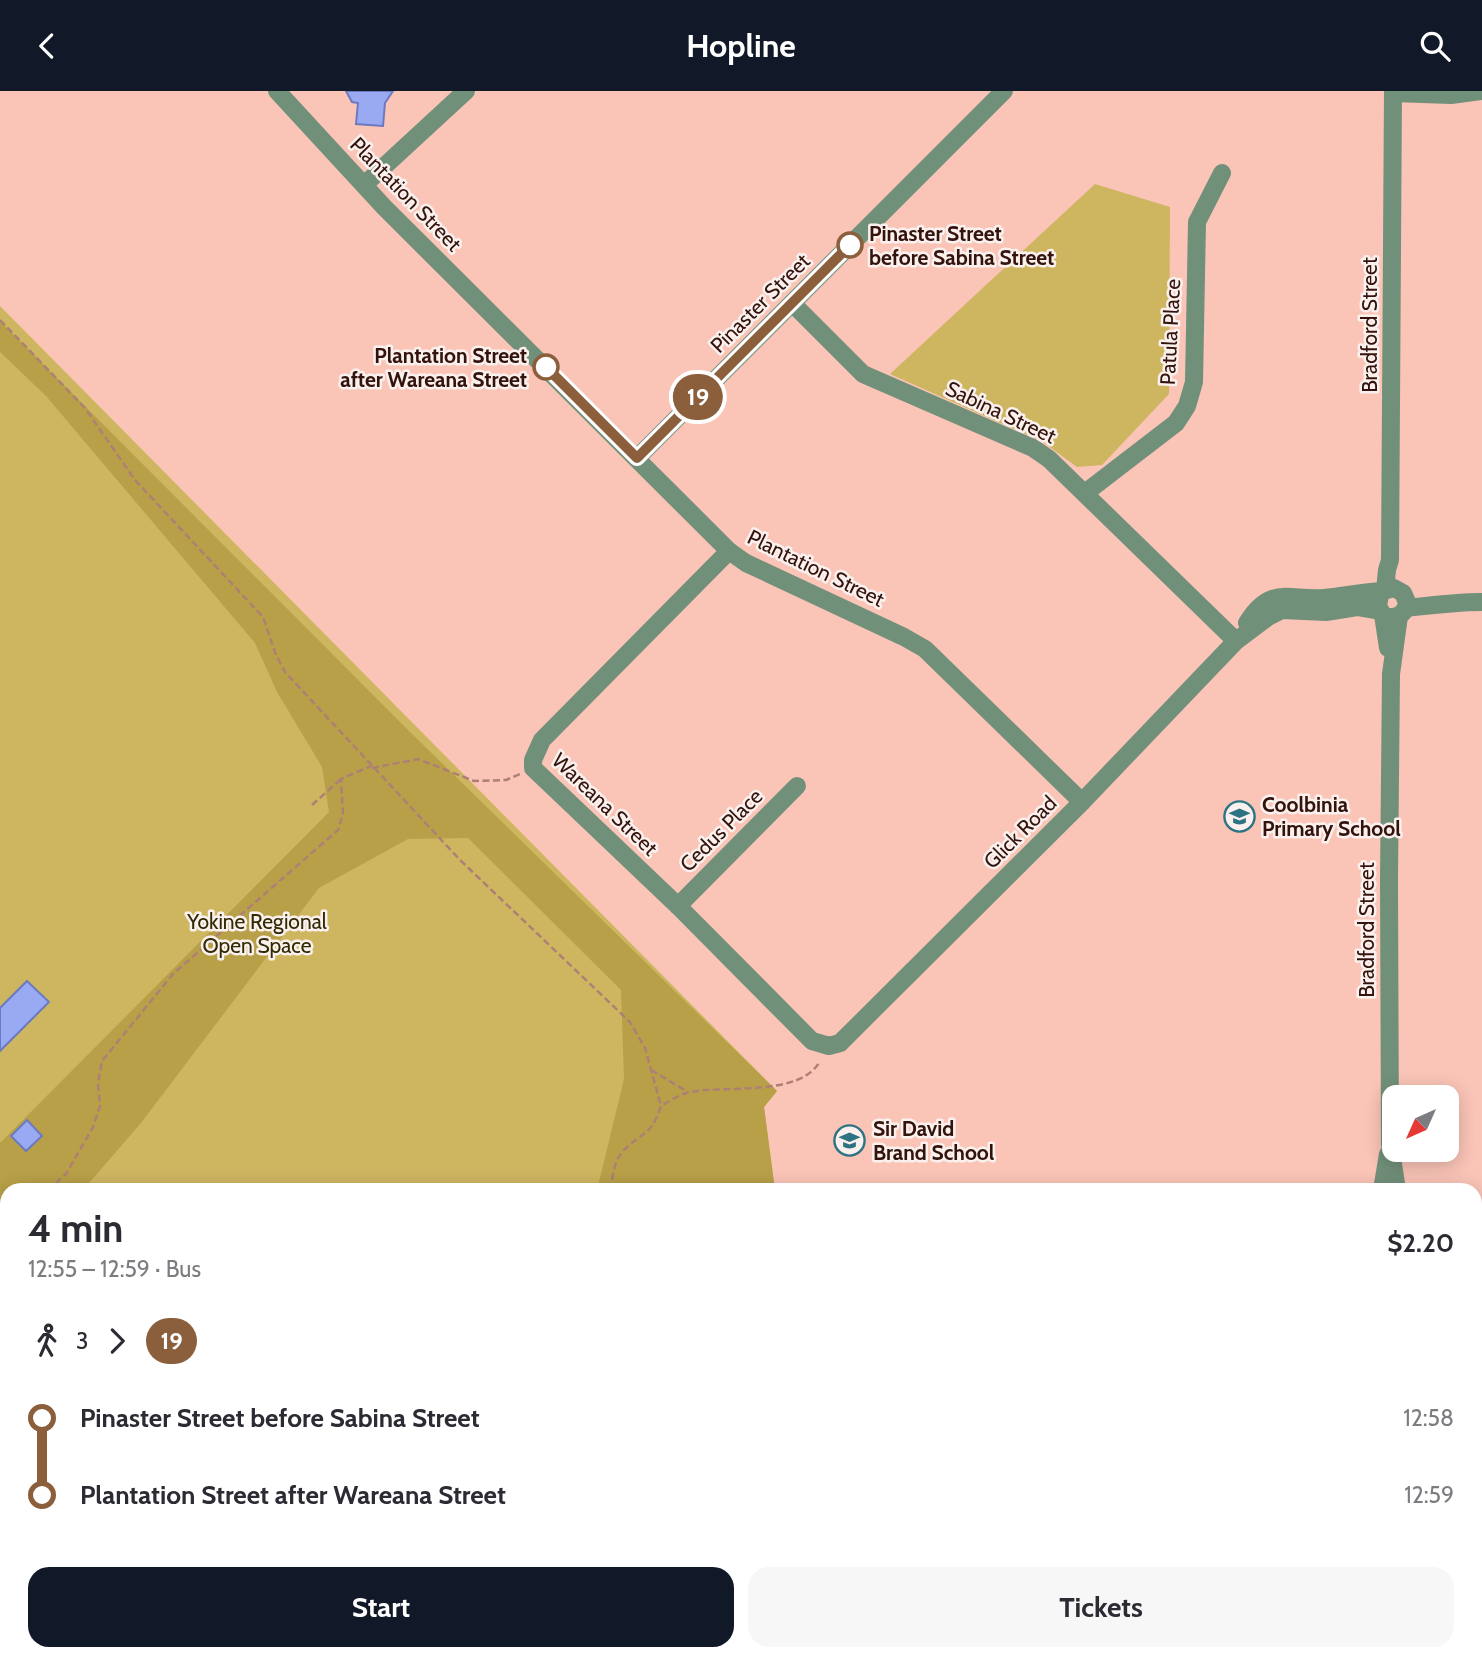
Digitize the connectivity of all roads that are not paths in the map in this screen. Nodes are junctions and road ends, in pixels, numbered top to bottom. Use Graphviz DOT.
graph roads {
  1 [pos="277,91"];
  2 [pos="467,91"];
  3 [pos="1004,91"];
  4 [pos="1482,91"];
  5 [pos="1393,92"];
  6 [pos="1222,173"];
  7 [pos="364,185"];
  8 [pos="792,303"];
  9 [pos="637,458"];
  10 [pos="1085,493"];
  11 [pos="729,551"];
  12 [pos="1393,602"];
  13 [pos="1482,602"];
  14 [pos="1236,641"];
  15 [pos="797,786"];
  16 [pos="1082,802"];
  17 [pos="678,906"];
  18 [pos="829,1046"];
  19 [pos="1390,1085"];
  20 [pos="1387,1162"];
  21 [pos="1393,1162"];
  22 [pos="1383,1183"];
  23 [pos="1396,1183"];
  1 -- 7 [label="street, Plantation Street"];
  2 -- 7 [label="street"];
  3 -- 8 [label="street, Pinaster Street"];
  4 -- 5 [label="street"];
  5 -- 12 [label="street, Bradford Street"];
  6 -- 10 [label="street, Patula Place"];
  7 -- 9 [label="street, Plantation Street"];
  8 -- 9 [label="street, Pinaster Street"];
  8 -- 10 [label="street, Sabina Street"];
  9 -- 11 [label="street, Plantation Street"];
  10 -- 14 [label="street, Sabina Street"];
  11 -- 16 [label="street, Plantation Street"];
  11 -- 17 [label="street, Wareana Street"];
  12 -- 13 [label="street, Glick Road"];
  12 -- 14 [label="street, Glick Road"];
  12 -- 19 [label="street, Bradford Street"];
  14 -- 16 [label="street, Glick Road"];
  15 -- 17 [label="street, Cedus Place"];
  16 -- 18 [label="street, Glick Road"];
  17 -- 18 [label="street, Wareana Street"];
  20 -- 22 [label="street, Bradford Street"];
  21 -- 23 [label="street, Bradford Street"];
}
